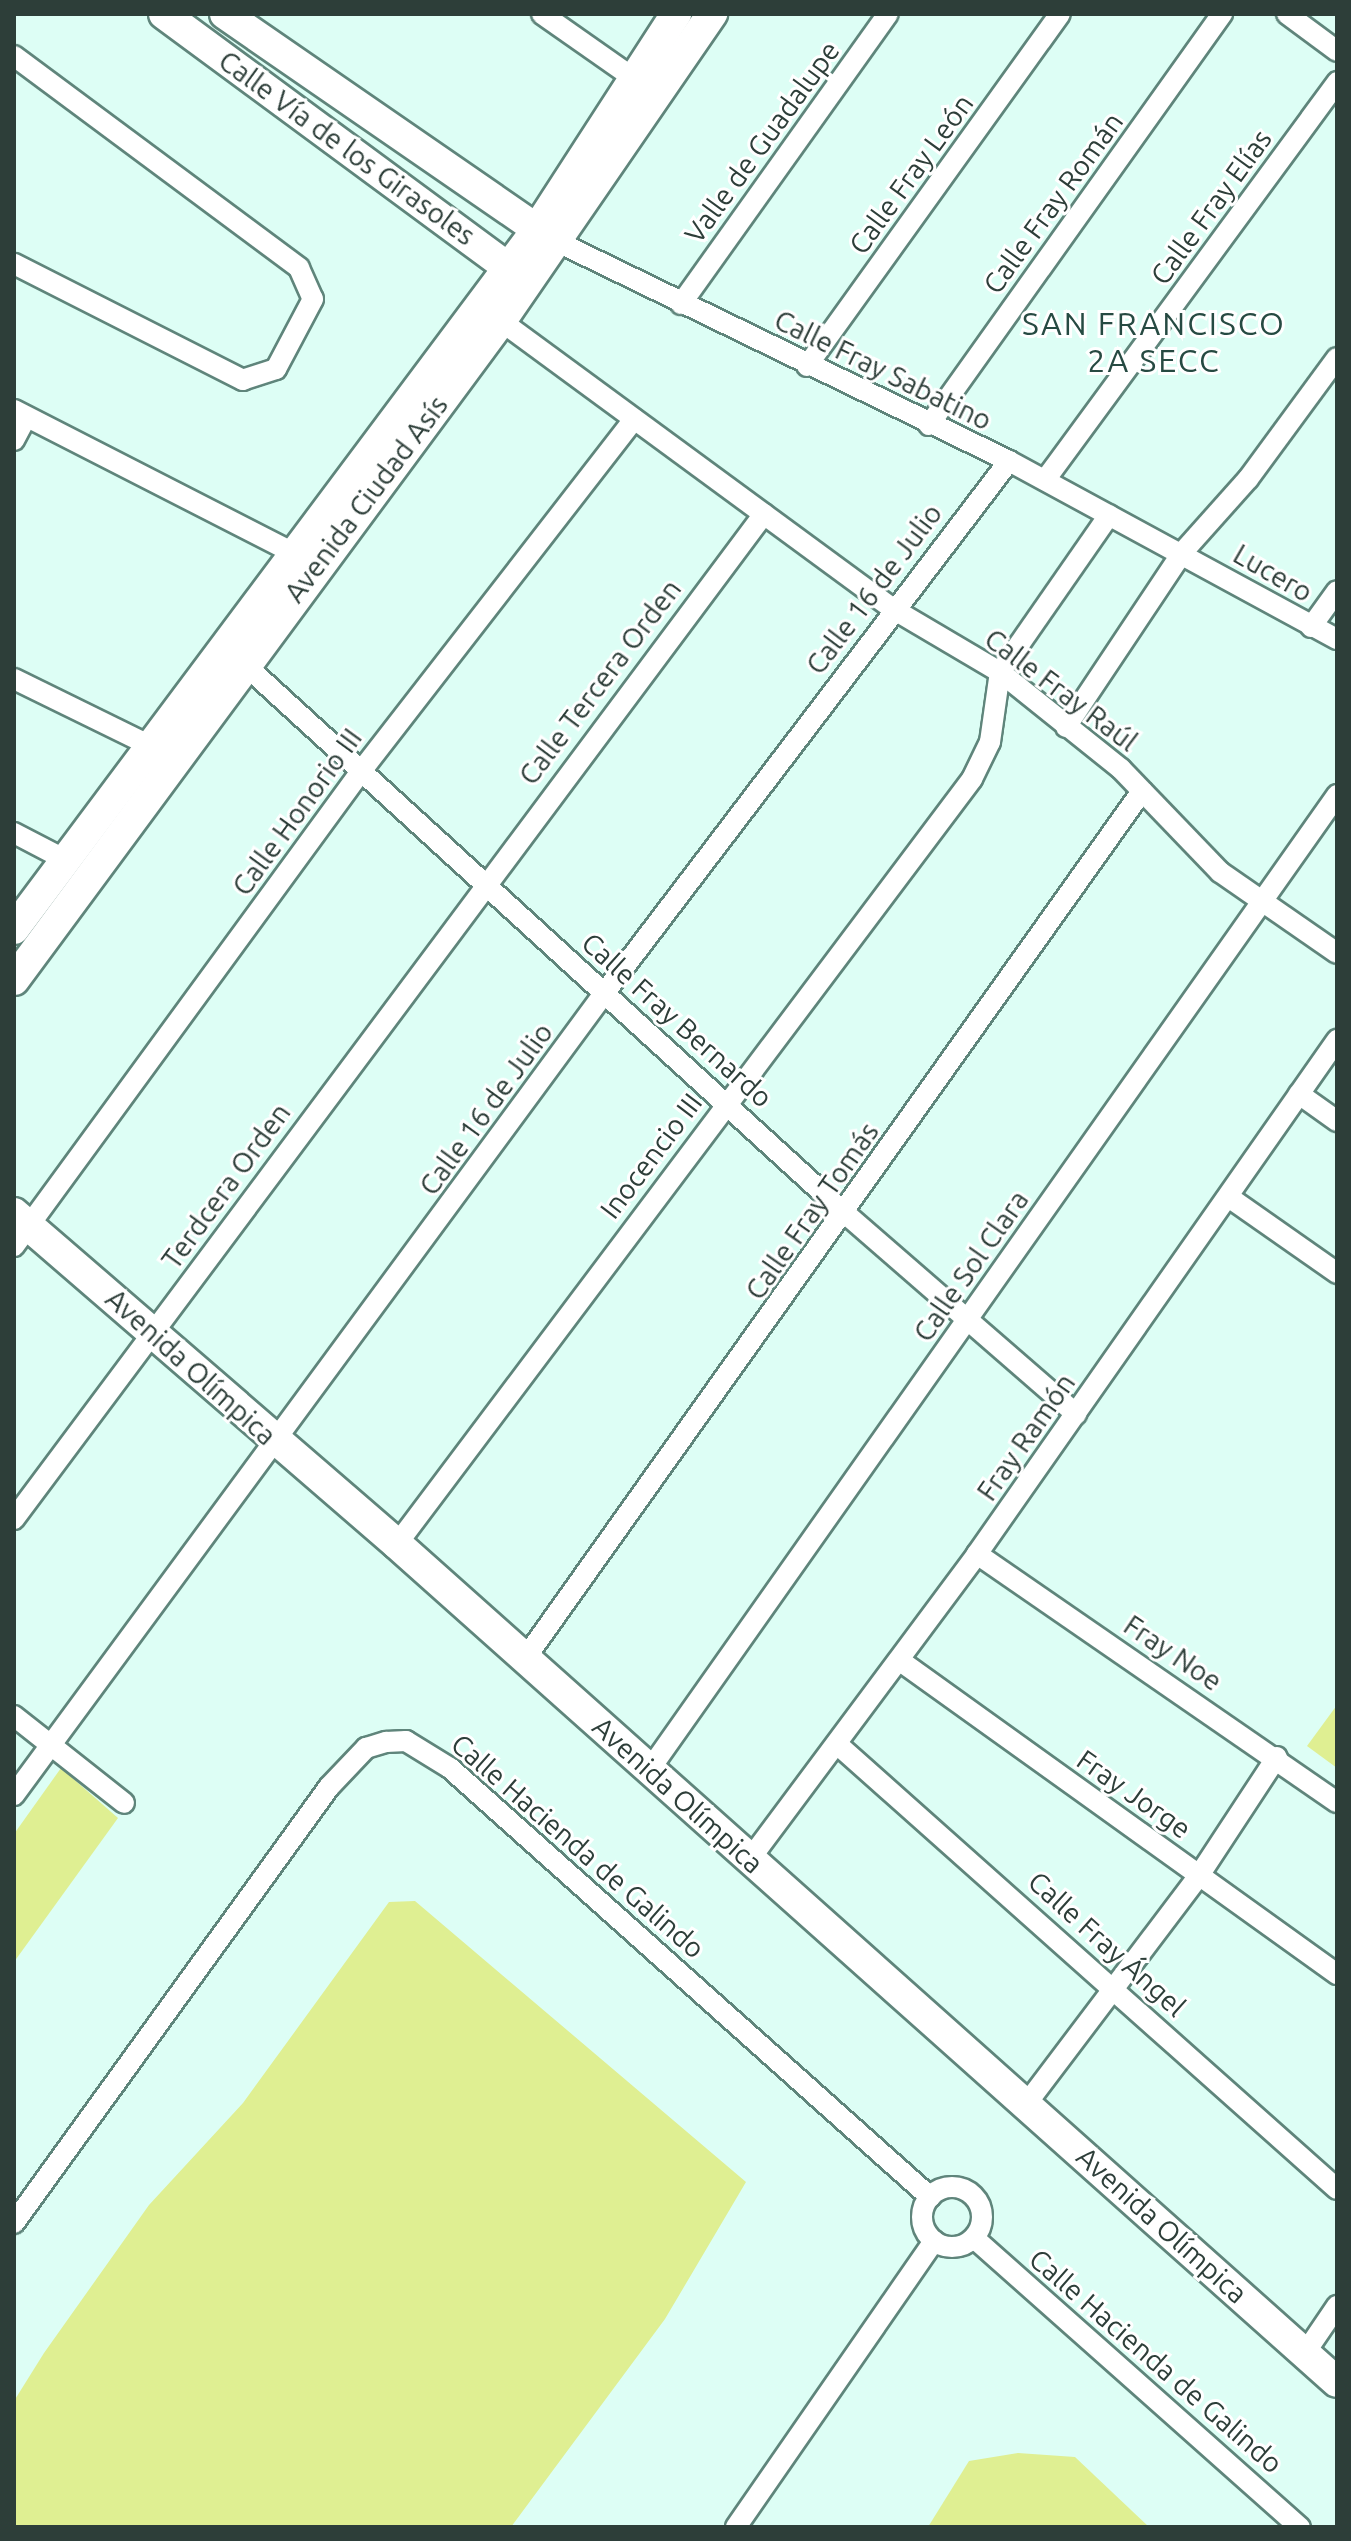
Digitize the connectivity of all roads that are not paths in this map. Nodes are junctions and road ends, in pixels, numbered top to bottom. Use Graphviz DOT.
graph roads {
  1 [pos="164,14"];
  2 [pos="225,14"];
  3 [pos="542,14"];
  4 [pos="676,14"];
  5 [pos="712,14"];
  6 [pos="888,14"];
  7 [pos="1060,14"];
  8 [pos="1222,14"];
  9 [pos="1287,14"];
  10 [pos="1337,51"];
  11 [pos="14,56"];
  12 [pos="632,77"];
  13 [pos="1337,82"];
  14 [pos="547,237"];
  15 [pos="14,264"];
  16 [pos="518,276"];
  17 [pos="681,304"];
  18 [pos="501,321"];
  19 [pos="1337,358"];
  20 [pos="807,366"];
  21 [pos="20,414"];
  22 [pos="634,419"];
  23 [pos="929,425"];
  24 [pos="14,440"];
  25 [pos="1009,461"];
  26 [pos="1045,480"];
  27 [pos="764,514"];
  28 [pos="1109,515"];
  29 [pos="1182,553"];
  30 [pos="303,558"];
  31 [pos="1337,591"];
  32 [pos="893,609"];
  33 [pos="1311,627"];
  34 [pos="1337,639"];
  35 [pos="244,664"];
  36 [pos="1000,672"];
  37 [pos="14,679"];
  38 [pos="1066,727"];
  39 [pos="149,745"];
  40 [pos="362,770"];
  41 [pos="1142,791"];
  42 [pos="1336,797"];
  43 [pos="14,833"];
  44 [pos="64,859"];
  45 [pos="481,885"];
  46 [pos="1262,901"];
  47 [pos="14,929"];
  48 [pos="1337,953"];
  49 [pos="14,980"];
  50 [pos="606,991"];
  51 [pos="1337,1040"];
  52 [pos="1299,1094"];
  53 [pos="726,1101"];
  54 [pos="1337,1121"];
  55 [pos="1230,1198"];
  56 [pos="846,1214"];
  57 [pos="19,1228"];
  58 [pos="1337,1273"];
  59 [pos="970,1317"];
  60 [pos="156,1333"];
  61 [pos="1076,1414"];
  62 [pos="275,1443"];
  63 [pos="14,1519"];
  64 [pos="397,1544"];
  65 [pos="977,1554"];
  66 [pos="524,1660"];
  67 [pos="899,1660"];
  68 [pos="14,1716"];
  69 [pos="49,1742"];
  70 [pos="837,1744"];
  71 [pos="1277,1757"];
  72 [pos="650,1769"];
  73 [pos="14,1795"];
  74 [pos="1337,1802"];
  75 [pos="124,1803"];
  76 [pos="750,1859"];
  77 [pos="1200,1874"];
  78 [pos="1337,1974"];
  79 [pos="1113,1986"];
  80 [pos="1027,2103"];
  81 [pos="1337,2189"];
  82 [pos="930,2197"];
  83 [pos="14,2223"];
  84 [pos="974,2238"];
  85 [pos="934,2241"];
  86 [pos="1337,2306"];
  87 [pos="1305,2353"];
  88 [pos="1337,2382"];
  89 [pos="736,2527"];
  90 [pos="1300,2527"];
  1 -- 16 [label="street, Calle Vía de los Girasoles"];
  2 -- 14 [label="street, Calle Vía de los Girasoles"];
  3 -- 12 [label="street"];
  4 -- 12 [label="street, Avenida Ciudad Asís"];
  5 -- 14 [label="street, Avenida Ciudad Asís"];
  6 -- 17 [label="street, Valle de Guadalupe"];
  7 -- 20 [label="street, Calle Fray León"];
  8 -- 23 [label="street, Calle Fray Román"];
  9 -- 10 [label="street"];
  11 -- 15 [label="street"];
  12 -- 14 [label="street, Avenida Ciudad Asís"];
  13 -- 26 [label="street, Calle Fray Elías"];
  14 -- 16 [label="street, Avenida Ciudad Asís"];
  14 -- 17 [label="street, Calle Fray Sabatino"];
  16 -- 18 [label="street, Avenida Ciudad Asís"];
  16 -- 30 [label="street, Avenida Ciudad Asís"];
  17 -- 20 [label="street, Calle Fray Sabatino"];
  18 -- 22 [label="street, Calle Fray Raúl"];
  18 -- 30 [label="street, Avenida Ciudad Asís"];
  19 -- 29 [label="street"];
  20 -- 23 [label="street, Calle Fray Sabatino"];
  21 -- 24 [label="street"];
  21 -- 30 [label="street"];
  22 -- 27 [label="street, Calle Fray Raúl"];
  22 -- 40 [label="street, Calle Honorio III"];
  23 -- 25 [label="street, Calle Fray Sabatino"];
  25 -- 26 [label="street, Calle Fray Sabatino"];
  25 -- 32 [label="street, Calle 16 de Julio"];
  26 -- 28 [label="street, Calle Fray Sabatino"];
  27 -- 32 [label="street, Calle Fray Raúl"];
  27 -- 45 [label="street, Calle Tercera Orden"];
  28 -- 29 [label="street, Calle Fray Sabatino"];
  28 -- 36 [label="street"];
  29 -- 33 [label="street, Lucero"];
  29 -- 38 [label="street"];
  30 -- 35 [label="street, Avenida Ciudad Asís"];
  30 -- 39 [label="street, Avenida Ciudad Asís"];
  31 -- 33 [label="street"];
  32 -- 36 [label="street, Calle Fray Raúl"];
  32 -- 50 [label="street, Calle 16 de Julio"];
  33 -- 34 [label="street, Lucero"];
  35 -- 40 [label="street, Calle Fray Bernardo"];
  35 -- 49 [label="street, Avenida Ciudad Asís"];
  36 -- 38 [label="street, Calle Fray Raúl"];
  36 -- 53 [label="street, Inocencio III"];
  37 -- 39 [label="street"];
  38 -- 41 [label="street, Calle Fray Raúl"];
  39 -- 44 [label="street, Avenida Ciudad Asís"];
  40 -- 45 [label="street, Calle Fray Bernardo"];
  40 -- 57 [label="street, Calle Honorio III"];
  41 -- 46 [label="street, Calle Fray Raúl"];
  41 -- 56 [label="street, Calle Fray Tomás"];
  42 -- 46 [label="street, Calle Sol Clara"];
  43 -- 44 [label="street"];
  44 -- 47 [label="street, Avenida Ciudad Asís"];
  45 -- 50 [label="street, Calle Fray Bernardo"];
  45 -- 60 [label="street, Terdcera Orden"];
  46 -- 48 [label="street, Calle Fray Raúl"];
  46 -- 59 [label="street, Calle Sol Clara"];
  50 -- 53 [label="street, Calle Fray Bernardo"];
  50 -- 62 [label="street, Calle 16 de Julio"];
  51 -- 52 [label="street, Fray Ramón"];
  52 -- 54 [label="street"];
  52 -- 55 [label="street, Fray Ramón"];
  53 -- 56 [label="street, Calle Fray Bernardo"];
  53 -- 64 [label="street, Inocencio III"];
  55 -- 58 [label="street"];
  55 -- 61 [label="street, Fray Ramón"];
  56 -- 59 [label="street, Calle Fray Bernardo"];
  56 -- 66 [label="street, Calle Fray Tomás"];
  57 -- 60 [label="street, Avenida Olímpica"];
  59 -- 61 [label="street, Calle Fray Bernardo"];
  59 -- 72 [label="street, Calle Sol Clara"];
  60 -- 62 [label="street, Avenida Olímpica"];
  60 -- 63 [label="street, Terdcera Orden"];
  61 -- 65 [label="street, Fray Ramón"];
  62 -- 64 [label="street, Avenida Olímpica"];
  62 -- 69 [label="street, Calle 16 de Julio"];
  64 -- 66 [label="street, Avenida Olímpica"];
  65 -- 67 [label="street, Fray Ramón"];
  65 -- 71 [label="street, Fray Noe"];
  66 -- 72 [label="street, Avenida Olímpica"];
  67 -- 70 [label="street, Fray Ramón"];
  67 -- 77 [label="street, Fray Jorge"];
  68 -- 69 [label="street"];
  69 -- 73 [label="street, Calle 16 de Julio"];
  69 -- 75 [label="street"];
  70 -- 76 [label="street, Fray Ramón"];
  70 -- 79 [label="street, Calle Fray Ángel"];
  71 -- 74 [label="street, Fray Noe"];
  71 -- 77 [label="street"];
  72 -- 76 [label="street, Avenida Olímpica"];
  76 -- 80 [label="street, Avenida Olímpica"];
  77 -- 78 [label="street, Fray Jorge"];
  77 -- 79 [label="street"];
  79 -- 80 [label="street"];
  79 -- 81 [label="street, Calle Fray Ángel"];
  80 -- 87 [label="street, Avenida Olímpica"];
  82 -- 83 [label="street, Calle Hacienda de Galindo"];
  82 -- 84 [label="street"];
  82 -- 85 [label="street"];
  84 -- 85 [label="street"];
  84 -- 90 [label="street, Calle Hacienda de Galindo"];
  85 -- 89 [label="street"];
  86 -- 87 [label="street"];
  87 -- 88 [label="street, Avenida Olímpica"];
}
